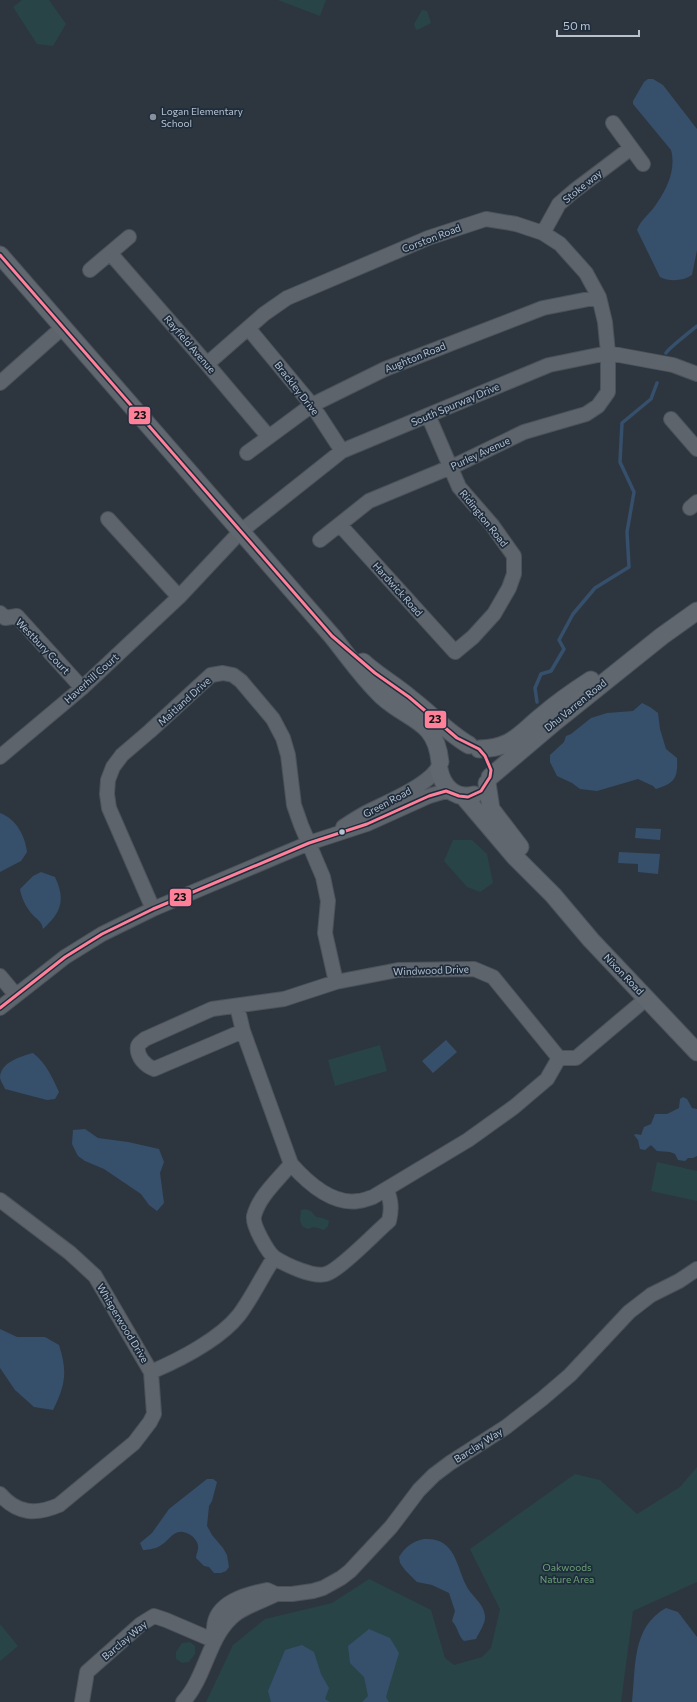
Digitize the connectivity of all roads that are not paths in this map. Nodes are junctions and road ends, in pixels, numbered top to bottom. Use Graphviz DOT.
graph roads {
  1 [pos="613,123"];
  2 [pos="631,148"];
  3 [pos="642,164"];
  4 [pos="542,232"];
  5 [pos="128,237"];
  6 [pos="110,253"];
  7 [pos="0,255"];
  8 [pos="90,270"];
  9 [pos="599,297"];
  10 [pos="62,328"];
  11 [pos="248,328"];
  12 [pos="608,353"];
  13 [pos="207,364"];
  14 [pos="697,374"];
  15 [pos="0,383"];
  16 [pos="312,405"];
  17 [pos="428,415"];
  18 [pos="671,419"];
  19 [pos="268,436"];
  20 [pos="697,449"];
  21 [pos="342,451"];
  22 [pos="247,453"];
  23 [pos="451,467"];
  24 [pos="108,519"];
  25 [pos="340,525"];
  26 [pos="240,532"];
  27 [pos="320,540"];
  28 [pos="179,597"];
  29 [pos="697,611"];
  30 [pos="0,613"];
  31 [pos="332,636"];
  32 [pos="662,636"];
  33 [pos="455,652"];
  34 [pos="82,688"];
  35 [pos="474,747"];
  36 [pos="0,757"];
  37 [pos="439,766"];
  38 [pos="489,780"];
  39 [pos="459,795"];
  40 [pos="333,834"];
  41 [pos="309,843"];
  42 [pos="553,895"];
  43 [pos="153,909"];
  44 [pos="0,976"];
  45 [pos="336,982"];
  46 [pos="15,994"];
  47 [pos="647,998"];
  48 [pos="237,1006"];
  49 [pos="0,1008"];
  50 [pos="243,1031"];
  51 [pos="697,1052"];
  52 [pos="559,1058"];
  53 [pos="291,1164"];
  54 [pos="387,1190"];
  55 [pos="0,1200"];
  56 [pos="274,1258"];
  57 [pos="697,1263"];
  58 [pos="697,1270"];
  59 [pos="679,1281"];
  60 [pos="151,1372"];
  61 [pos="0,1494"];
  62 [pos="215,1641"];
  63 [pos="82,1702"];
  64 [pos="183,1702"];
  1 -- 2 [label="street"];
  2 -- 3 [label="street"];
  2 -- 4 [label="street, Stoke way"];
  4 -- 9 [label="street, Corston Road"];
  4 -- 11 [label="street, Corston Road"];
  5 -- 6 [label="street"];
  6 -- 8 [label="street"];
  6 -- 13 [label="street, Rayfield Avenue"];
  7 -- 10 [label="main road"];
  9 -- 12 [label="street, Corston Road"];
  9 -- 16 [label="street, Aughton Road"];
  10 -- 15 [label="street"];
  10 -- 26 [label="main road"];
  11 -- 13 [label="street, Corston Road"];
  11 -- 16 [label="street, Brackley Drive"];
  12 -- 14 [label="street, South Spurway Drive"];
  12 -- 17 [label="street, South Spurway Drive"];
  12 -- 23 [label="street, Purley Avenue"];
  13 -- 19 [label="street, Rayfield Avenue"];
  16 -- 19 [label="street, Aughton Road"];
  16 -- 21 [label="street, Brackley Drive"];
  17 -- 21 [label="street, South Spurway Drive"];
  17 -- 23 [label="street, Ridington Road"];
  18 -- 20 [label="street"];
  19 -- 22 [label="street, Aughton Road"];
  21 -- 26 [label="street, South Spurway Drive"];
  23 -- 25 [label="street, Purley Avenue"];
  23 -- 33 [label="street, Ridington Road"];
  24 -- 28 [label="street"];
  25 -- 27 [label="street, Purley Avenue"];
  25 -- 33 [label="street, Hardwick Road"];
  26 -- 28 [label="street, Haverhill Court"];
  26 -- 31 [label="main road"];
  28 -- 34 [label="street, Haverhill Court"];
  29 -- 32 [label="main road, Dhu Varren Road"];
  30 -- 34 [label="street, Westbury Court"];
  31 -- 35 [label="main road"];
  31 -- 37 [label="main road"];
  32 -- 35 [label="main road, Dhu Varren Road"];
  32 -- 38 [label="main road, Dhu Varren Road"];
  34 -- 36 [label="street, Haverhill Court"];
  35 -- 37 [label="main road"];
  35 -- 38 [label="main road"];
  37 -- 39 [label="main road"];
  37 -- 40 [label="street, Green Road"];
  38 -- 39 [label="main road"];
  38 -- 42 [label="main road, Nixon Road"];
  39 -- 40 [label="street, Green Road"];
  39 -- 42 [label="main road, Nixon Road"];
  40 -- 41 [label="street, Green Road"];
  41 -- 43 [label="street, Green Road"];
  41 -- 43 [label="street, Maitland Drive"];
  41 -- 45 [label="street"];
  42 -- 47 [label="main road, Nixon Road"];
  43 -- 46 [label="street, Green Road"];
  44 -- 46 [label="street"];
  45 -- 48 [label="street, Windwood Drive"];
  45 -- 52 [label="street, Windwood Drive"];
  46 -- 49 [label="street, Green Road"];
  47 -- 51 [label="main road, Nixon Road"];
  47 -- 52 [label="street"];
  48 -- 50 [label="street"];
  48 -- 50 [label="street, Windwood Drive"];
  50 -- 53 [label="street"];
  52 -- 54 [label="street"];
  53 -- 54 [label="street"];
  53 -- 56 [label="street"];
  54 -- 56 [label="street"];
  55 -- 60 [label="street, Whisperwood Drive"];
  56 -- 60 [label="street"];
  57 -- 59 [label="street, Barclay Way"];
  58 -- 59 [label="street, Barclay Way"];
  59 -- 62 [label="street, Barclay Way"];
  60 -- 61 [label="street, Whisperwood Drive"];
  62 -- 63 [label="street, Barclay Way"];
  62 -- 64 [label="street, Barclay Way"];
}
